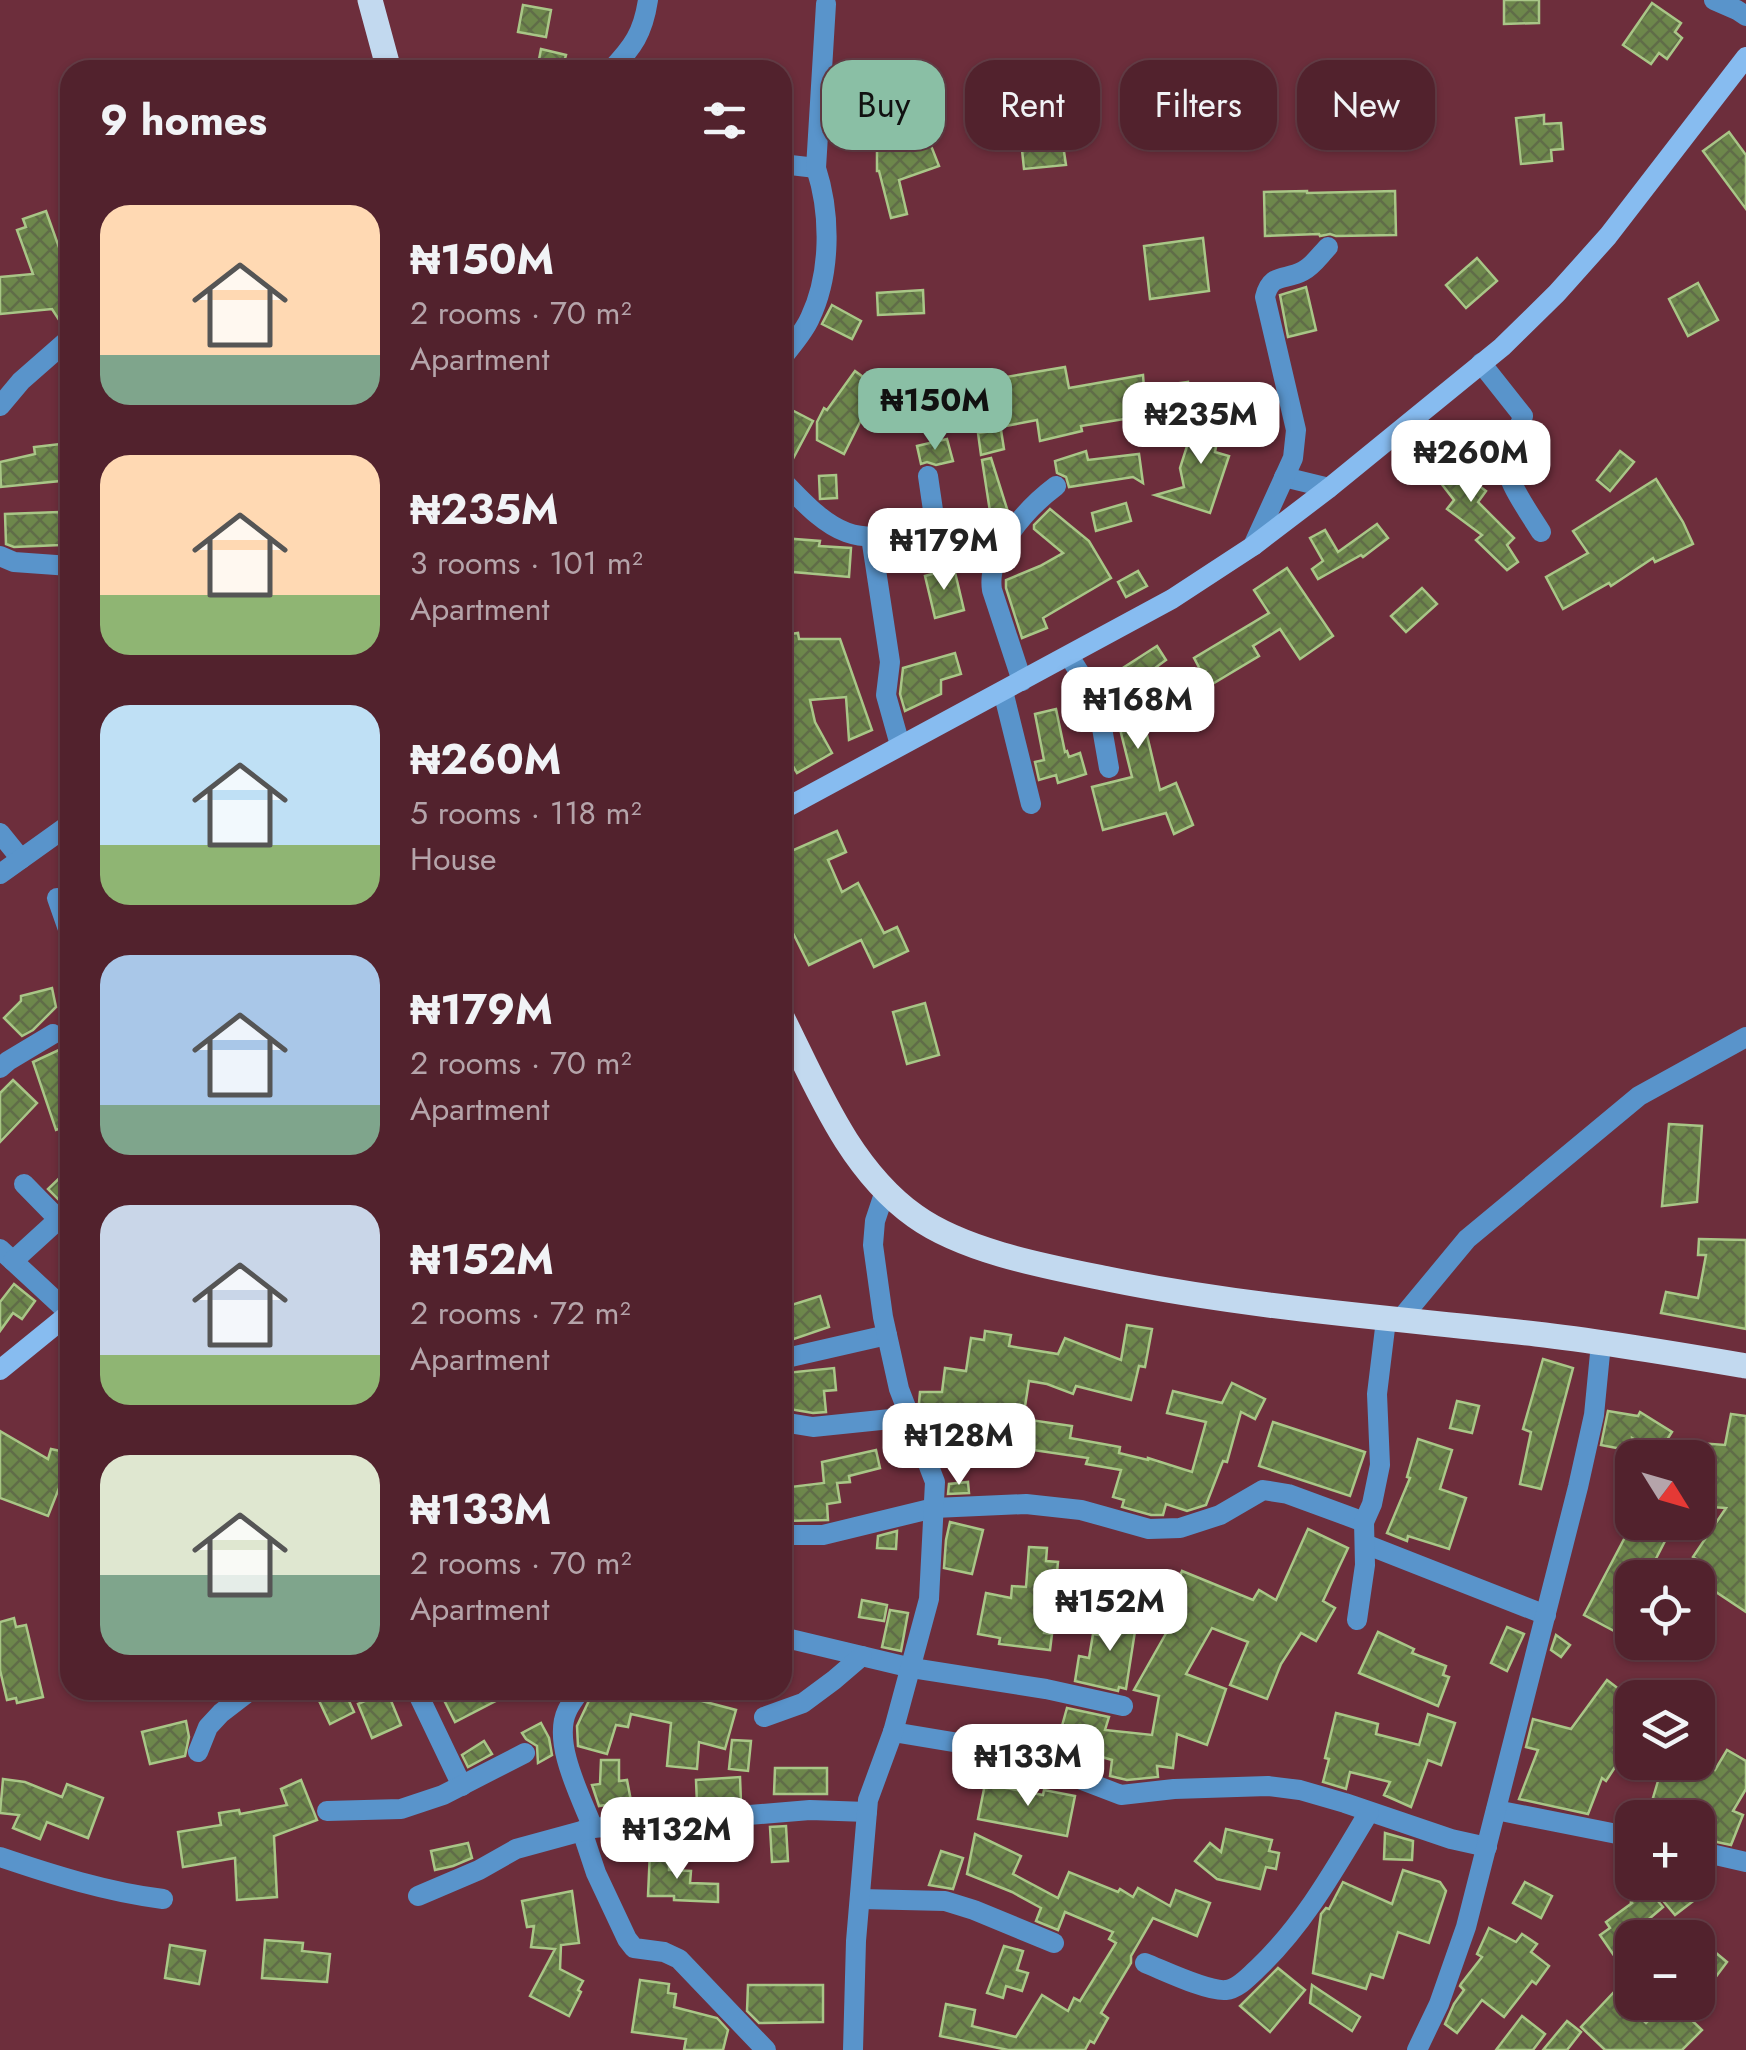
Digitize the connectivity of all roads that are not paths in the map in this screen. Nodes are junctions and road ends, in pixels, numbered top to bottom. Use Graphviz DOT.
graph roads {
  1 [pos="370,0"];
  2 [pos="648,0"];
  3 [pos="1714,0"];
  4 [pos="826,4"];
  5 [pos="1746,16"];
  6 [pos="1745,59"];
  7 [pos="386,60"];
  8 [pos="620,60"];
  9 [pos="792,165"];
  10 [pos="816,168"];
  11 [pos="1328,247"];
  12 [pos="792,345"];
  13 [pos="60,347"];
  14 [pos="1481,363"];
  15 [pos="0,406"];
  16 [pos="928,476"];
  17 [pos="1284,477"];
  18 [pos="1056,486"];
  19 [pos="1329,488"];
  20 [pos="792,490"];
  21 [pos="1541,532"];
  22 [pos="871,537"];
  23 [pos="1253,546"];
  24 [pos="0,556"];
  25 [pos="60,565"];
  26 [pos="1070,656"];
  27 [pos="1013,686"];
  28 [pos="900,746"];
  29 [pos="1109,768"];
  30 [pos="1031,804"];
  31 [pos="792,805"];
  32 [pos="60,831"];
  33 [pos="0,832"];
  34 [pos="22,859"];
  35 [pos="0,874"];
  36 [pos="57,898"];
  37 [pos="60,907"];
  38 [pos="53,1034"];
  39 [pos="792,1036"];
  40 [pos="1746,1037"];
  41 [pos="0,1068"];
  42 [pos="24,1184"];
  43 [pos="884,1191"];
  44 [pos="60,1220"];
  45 [pos="60,1228"];
  46 [pos="6,1255"];
  47 [pos="60,1304"];
  48 [pos="1392,1320"];
  49 [pos="60,1321"];
  50 [pos="886,1335"];
  51 [pos="1601,1343"];
  52 [pos="792,1357"];
  53 [pos="1746,1366"];
  54 [pos="0,1370"];
  55 [pos="910,1417"];
  56 [pos="792,1424"];
  57 [pos="934,1508"];
  58 [pos="1364,1533"];
  59 [pos="792,1535"];
  60 [pos="1546,1614"];
  61 [pos="1356,1620"];
  62 [pos="792,1638"];
  63 [pos="862,1656"];
  64 [pos="912,1668"];
  65 [pos="238,1700"];
  66 [pos="421,1700"];
  67 [pos="574,1700"];
  68 [pos="1123,1706"];
  69 [pos="764,1716"];
  70 [pos="893,1732"];
  71 [pos="198,1752"];
  72 [pos="526,1753"];
  73 [pos="462,1786"];
  74 [pos="1496,1810"];
  75 [pos="327,1811"];
  76 [pos="867,1812"];
  77 [pos="1368,1812"];
  78 [pos="587,1830"];
  79 [pos="1615,1834"];
  80 [pos="1486,1848"];
  81 [pos="1715,1855"];
  82 [pos="0,1857"];
  83 [pos="1746,1862"];
  84 [pos="418,1896"];
  85 [pos="163,1899"];
  86 [pos="860,1899"];
  87 [pos="1054,1943"];
  88 [pos="1146,1963"];
  89 [pos="766,2050"];
  90 [pos="853,2050"];
  91 [pos="1417,2050"];
  1 -- 7 [label="main road"];
  2 -- 8 [label="street"];
  3 -- 5 [label="street"];
  4 -- 10 [label="street"];
  6 -- 14 [label="main road"];
  9 -- 10 [label="street"];
  10 -- 12 [label="street"];
  11 -- 17 [label="street"];
  13 -- 15 [label="street"];
  14 -- 19 [label="main road"];
  14 -- 21 [label="street"];
  16 -- 22 [label="street"];
  17 -- 19 [label="street"];
  17 -- 23 [label="street"];
  18 -- 27 [label="street"];
  19 -- 23 [label="main road"];
  20 -- 22 [label="street"];
  22 -- 28 [label="street"];
  23 -- 26 [label="main road"];
  24 -- 25 [label="street"];
  26 -- 27 [label="main road"];
  26 -- 29 [label="street"];
  27 -- 28 [label="main road"];
  27 -- 30 [label="street"];
  28 -- 31 [label="main road"];
  32 -- 34 [label="street"];
  33 -- 34 [label="street"];
  34 -- 35 [label="street"];
  36 -- 37 [label="street"];
  38 -- 41 [label="street"];
  39 -- 43 [label="main road"];
  40 -- 48 [label="street"];
  42 -- 44 [label="street"];
  43 -- 48 [label="main road"];
  43 -- 50 [label="street"];
  45 -- 46 [label="street"];
  46 -- 47 [label="street"];
  48 -- 51 [label="main road"];
  48 -- 58 [label="street"];
  49 -- 54 [label="main road"];
  50 -- 52 [label="street"];
  50 -- 55 [label="street"];
  51 -- 53 [label="main road"];
  51 -- 60 [label="street"];
  55 -- 56 [label="street"];
  55 -- 57 [label="street"];
  57 -- 58 [label="street"];
  57 -- 59 [label="street"];
  57 -- 64 [label="street"];
  58 -- 60 [label="street"];
  58 -- 61 [label="street"];
  60 -- 74 [label="street"];
  62 -- 63 [label="street"];
  63 -- 64 [label="street"];
  63 -- 69 [label="street"];
  64 -- 68 [label="street"];
  64 -- 70 [label="street"];
  65 -- 71 [label="street"];
  66 -- 73 [label="street"];
  67 -- 78 [label="street"];
  70 -- 76 [label="street"];
  70 -- 77 [label="street"];
  72 -- 73 [label="street"];
  73 -- 75 [label="street"];
  74 -- 79 [label="street"];
  74 -- 80 [label="street"];
  76 -- 78 [label="street"];
  76 -- 86 [label="street"];
  77 -- 80 [label="street"];
  77 -- 88 [label="street"];
  78 -- 84 [label="street"];
  78 -- 89 [label="street"];
  80 -- 91 [label="street"];
  81 -- 83 [label="street"];
  82 -- 85 [label="street"];
  86 -- 87 [label="street"];
  86 -- 90 [label="street"];
}
